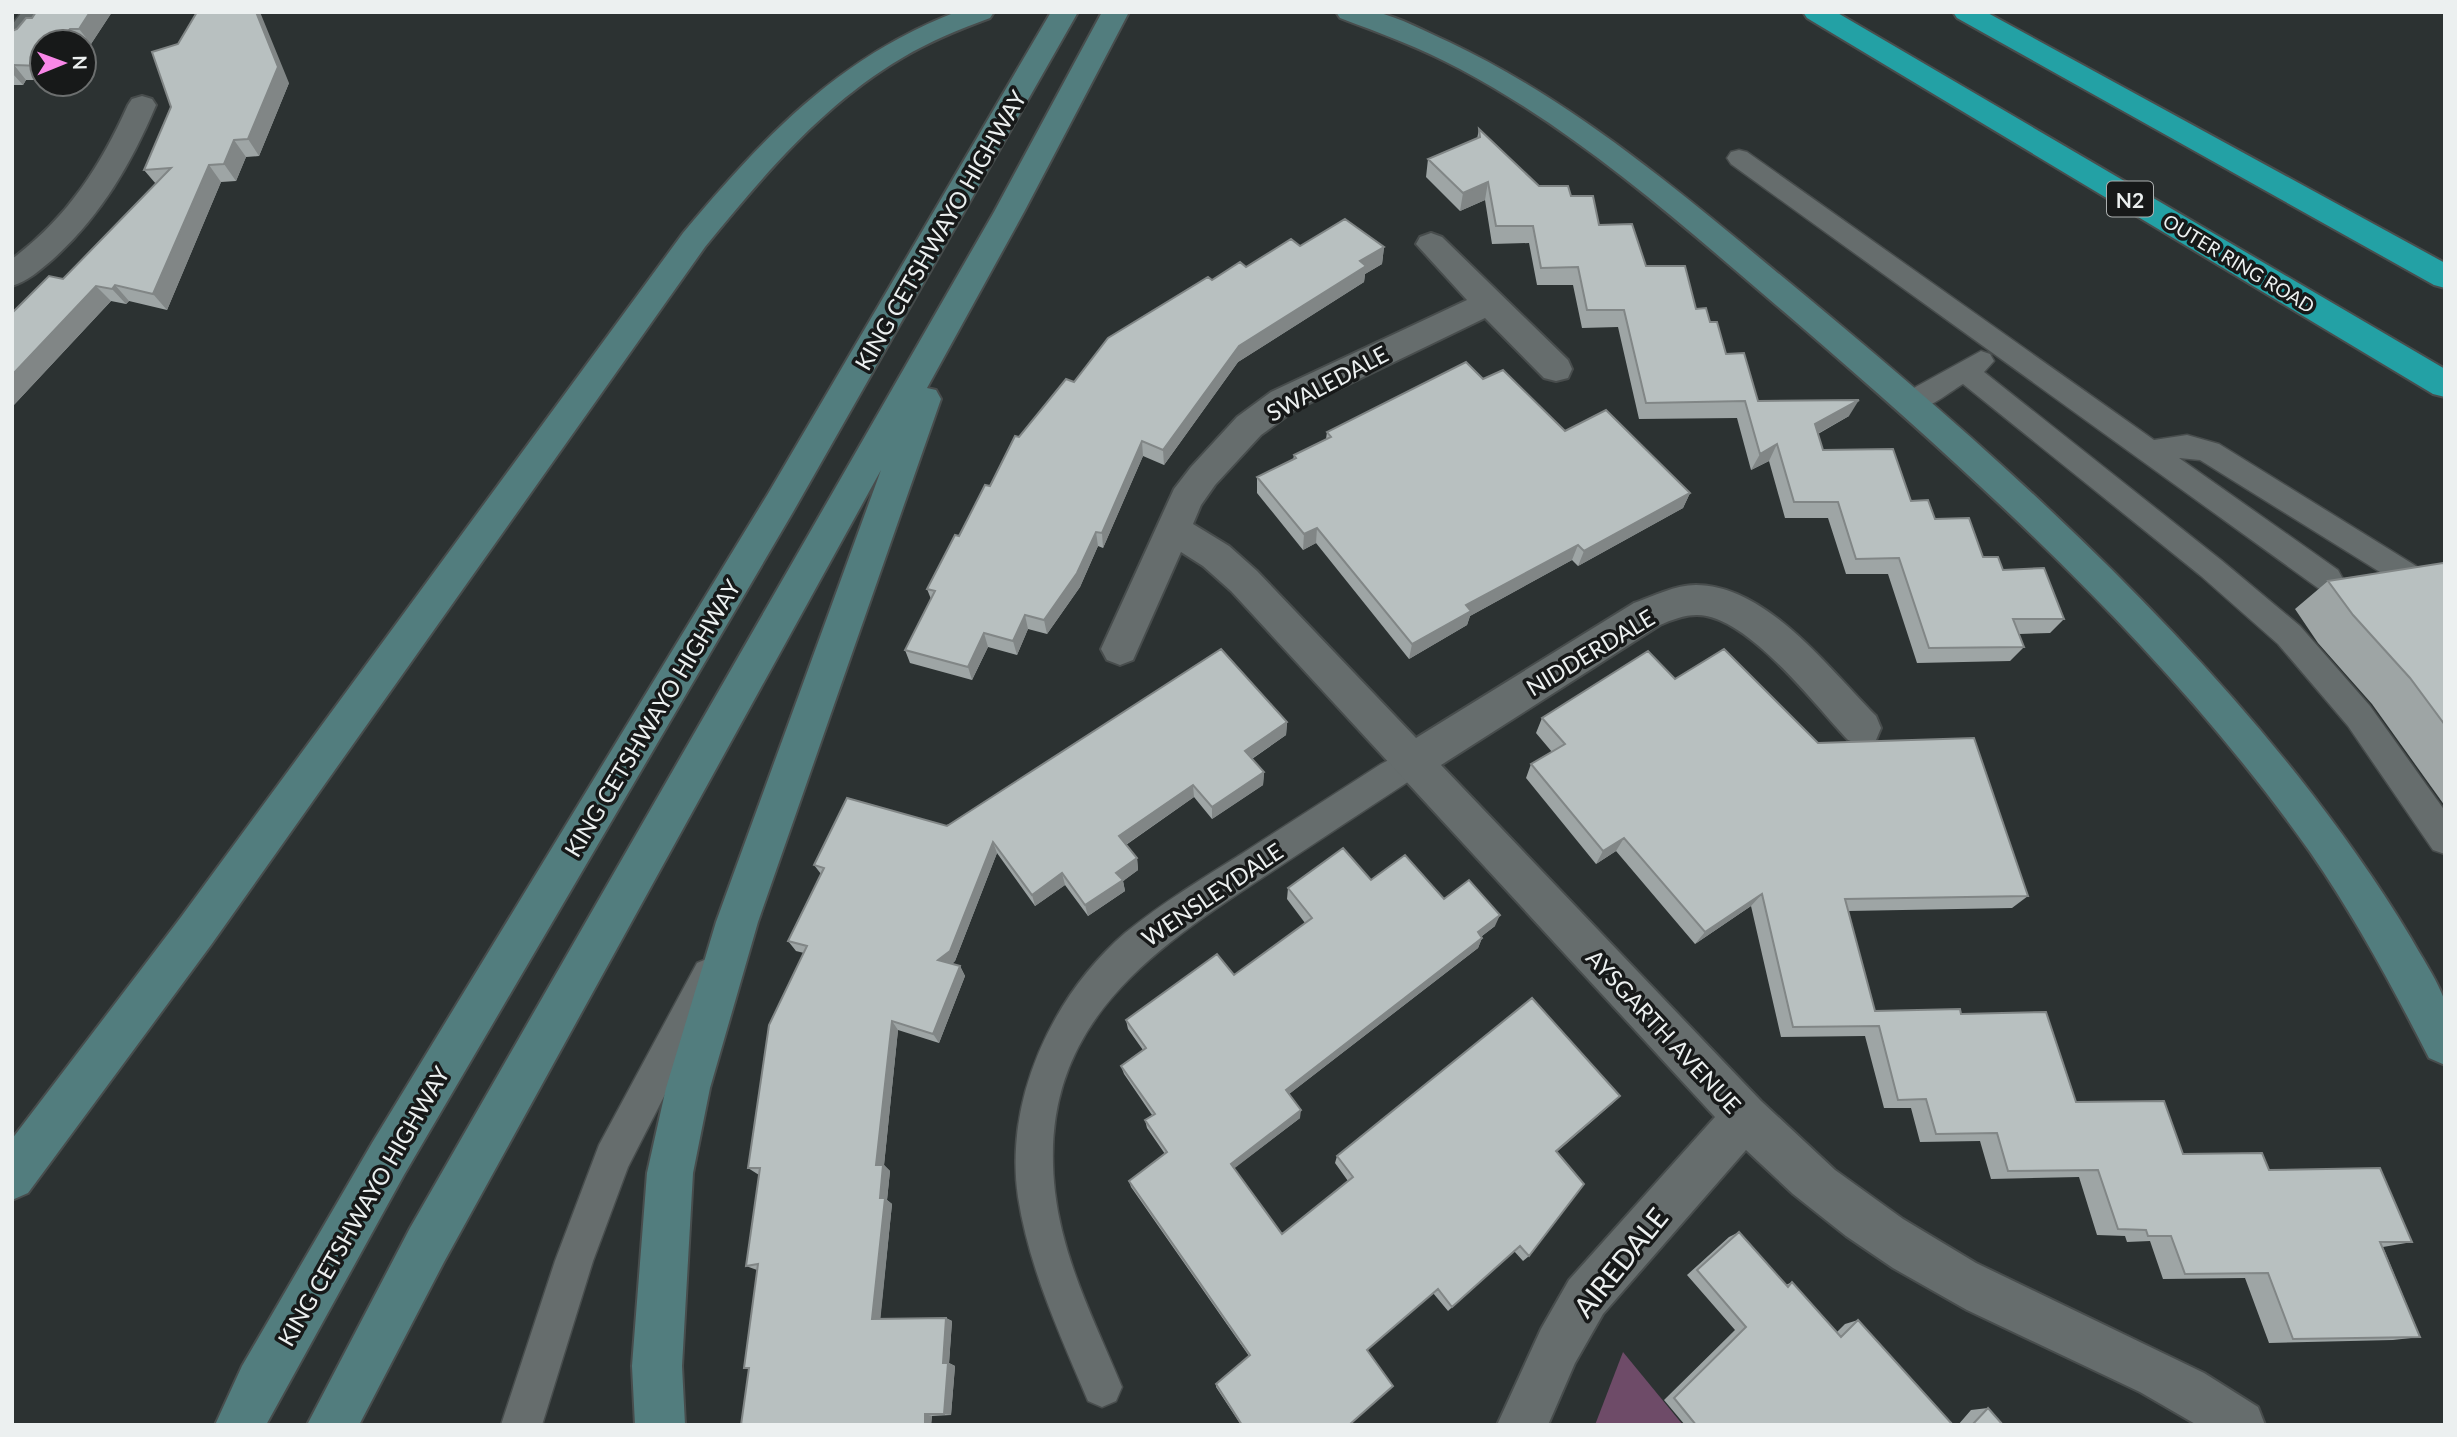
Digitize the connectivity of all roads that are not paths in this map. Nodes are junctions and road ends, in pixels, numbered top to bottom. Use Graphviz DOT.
graph roads {
  1 [pos="33,12"];
  2 [pos="981,12"];
  3 [pos="1349,12"];
  4 [pos="1816,12"];
  5 [pos="1966,12"];
  6 [pos="1060,22"];
  7 [pos="1112,22"];
  8 [pos="13,39"];
  9 [pos="142,105"];
  10 [pos="1739,158"];
  11 [pos="1431,244"];
  12 [pos="12,275"];
  13 [pos="2445,277"];
  14 [pos="958,301"];
  15 [pos="1489,303"];
  16 [pos="2003,347"];
  17 [pos="1556,369"];
  18 [pos="1964,371"];
  19 [pos="2445,385"];
  20 [pos="1911,402"];
  21 [pos="2090,409"];
  22 [pos="2046,436"];
  23 [pos="2148,451"];
  24 [pos="1172,529"];
  25 [pos="2406,574"];
  26 [pos="2328,579"];
  27 [pos="1120,649"];
  28 [pos="1862,728"];
  29 [pos="1412,762"];
  30 [pos="2445,839"];
  31 [pos="737,922"];
  32 [pos="2445,1042"];
  33 [pos="1745,1117"];
  34 [pos="12,1177"];
  35 [pos="1102,1387"];
  36 [pos="240,1425"];
  37 [pos="332,1425"];
  38 [pos="521,1425"];
  39 [pos="660,1425"];
  40 [pos="1522,1425"];
  41 [pos="2240,1425"];
  1 -- 8 [label="lane"];
  2 -- 34 [label="main road"];
  3 -- 20 [label="main road"];
  4 -- 19 [label="highway, OUTER RING ROAD / N2"];
  5 -- 13 [label="highway"];
  6 -- 36 [label="main road, KING CETSHWAYO HIGHWAY"];
  7 -- 14 [label="main road"];
  9 -- 12 [label="street"];
  10 -- 16 [label="lane"];
  11 -- 15 [label="street"];
  14 -- 31 [label="main road"];
  14 -- 37 [label="main road"];
  15 -- 17 [label="street"];
  15 -- 24 [label="street, SWALEDALE"];
  16 -- 18 [label="lane"];
  16 -- 21 [label="lane"];
  18 -- 20 [label="lane"];
  18 -- 22 [label="lane"];
  20 -- 32 [label="main road"];
  21 -- 22 [label="lane"];
  21 -- 23 [label="lane"];
  22 -- 30 [label="lane"];
  23 -- 25 [label="lane"];
  23 -- 26 [label="lane"];
  24 -- 27 [label="street, SWALEDALE"];
  24 -- 29 [label="street, AYSGARTH AVENUE"];
  28 -- 29 [label="street, NIDDERDALE"];
  29 -- 33 [label="street, AYSGARTH AVENUE"];
  29 -- 35 [label="lane, WENSLEYDALE"];
  31 -- 38 [label="lane"];
  31 -- 39 [label="main road"];
  33 -- 40 [label="street, AIREDALE"];
  33 -- 41 [label="street, AYSGARTH AVENUE"];
}
